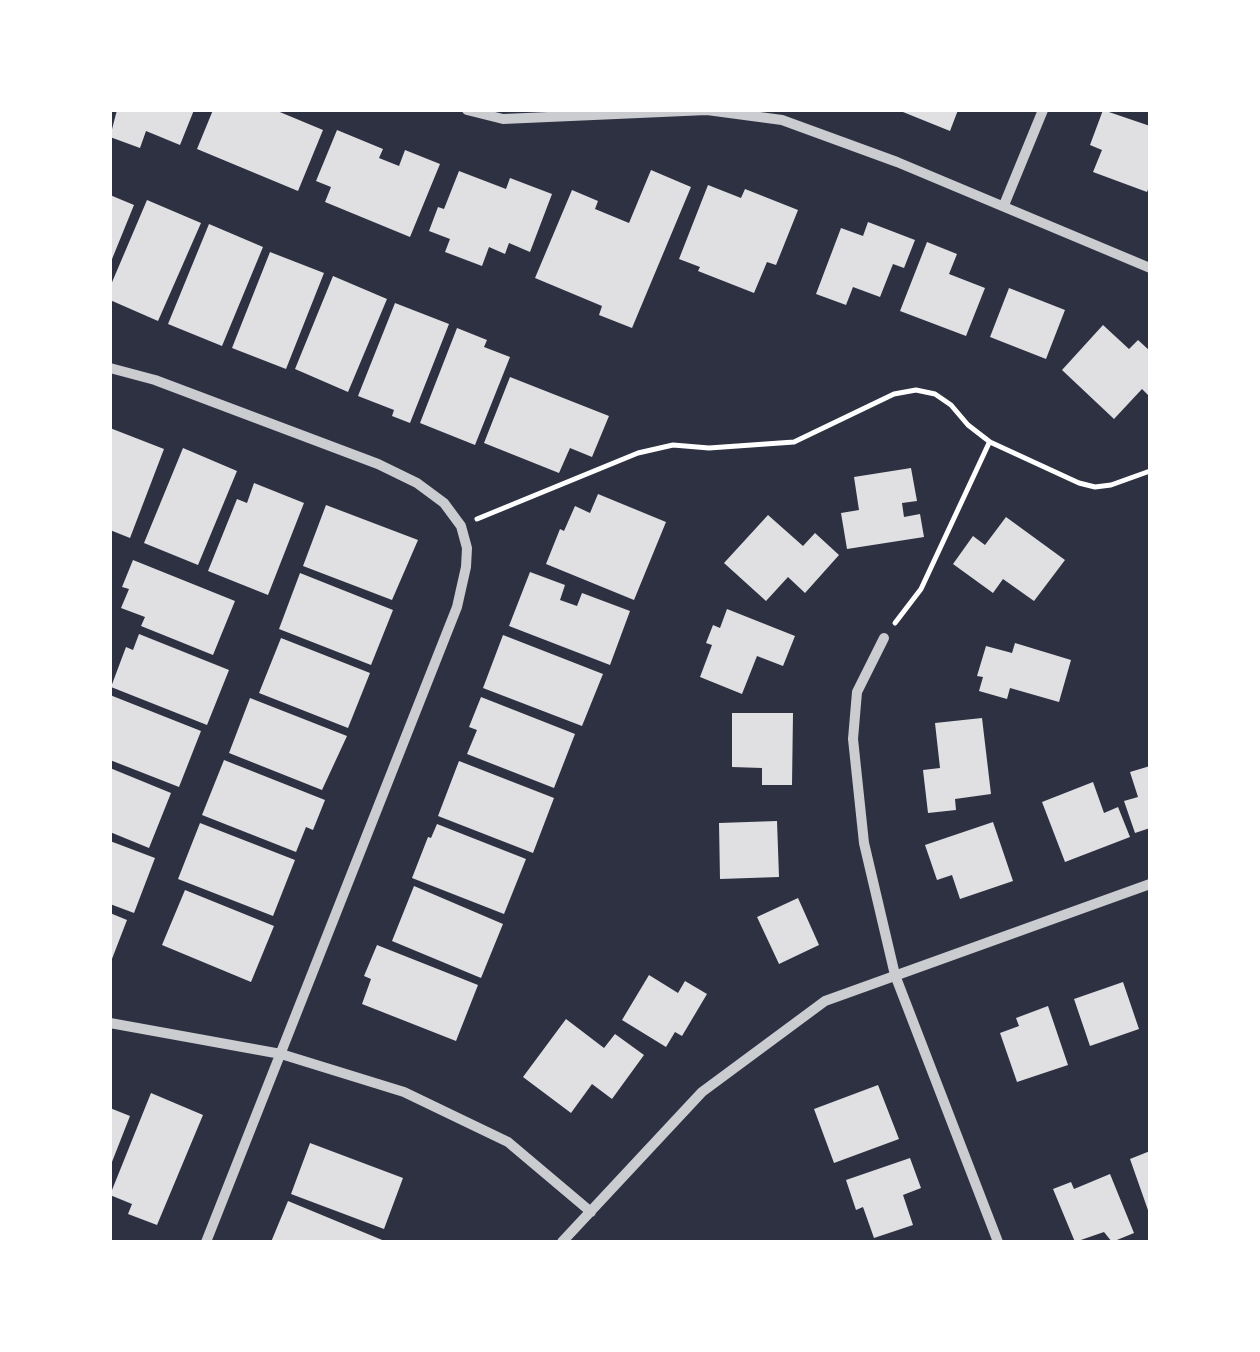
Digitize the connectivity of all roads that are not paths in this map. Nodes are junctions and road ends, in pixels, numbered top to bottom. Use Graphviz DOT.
graph roads {
  1 [pos="468,110"];
  2 [pos="1043,110"];
  3 [pos="645,112"];
  4 [pos="1004,206"];
  5 [pos="1150,268"];
  6 [pos="110,368"];
  7 [pos="884,638"];
  8 [pos="1150,884"];
  9 [pos="895,975"];
  10 [pos="110,1023"];
  11 [pos="281,1054"];
  12 [pos="591,1212"];
  13 [pos="206,1242"];
  14 [pos="562,1242"];
  15 [pos="998,1242"];
  1 -- 3 [label="street"];
  2 -- 4 [label="street"];
  3 -- 4 [label="street"];
  4 -- 5 [label="street"];
  6 -- 11 [label="street"];
  7 -- 9 [label="street"];
  8 -- 9 [label="street"];
  9 -- 12 [label="street"];
  9 -- 15 [label="street"];
  10 -- 11 [label="street"];
  11 -- 12 [label="street"];
  11 -- 13 [label="street"];
  12 -- 14 [label="street"];
}
